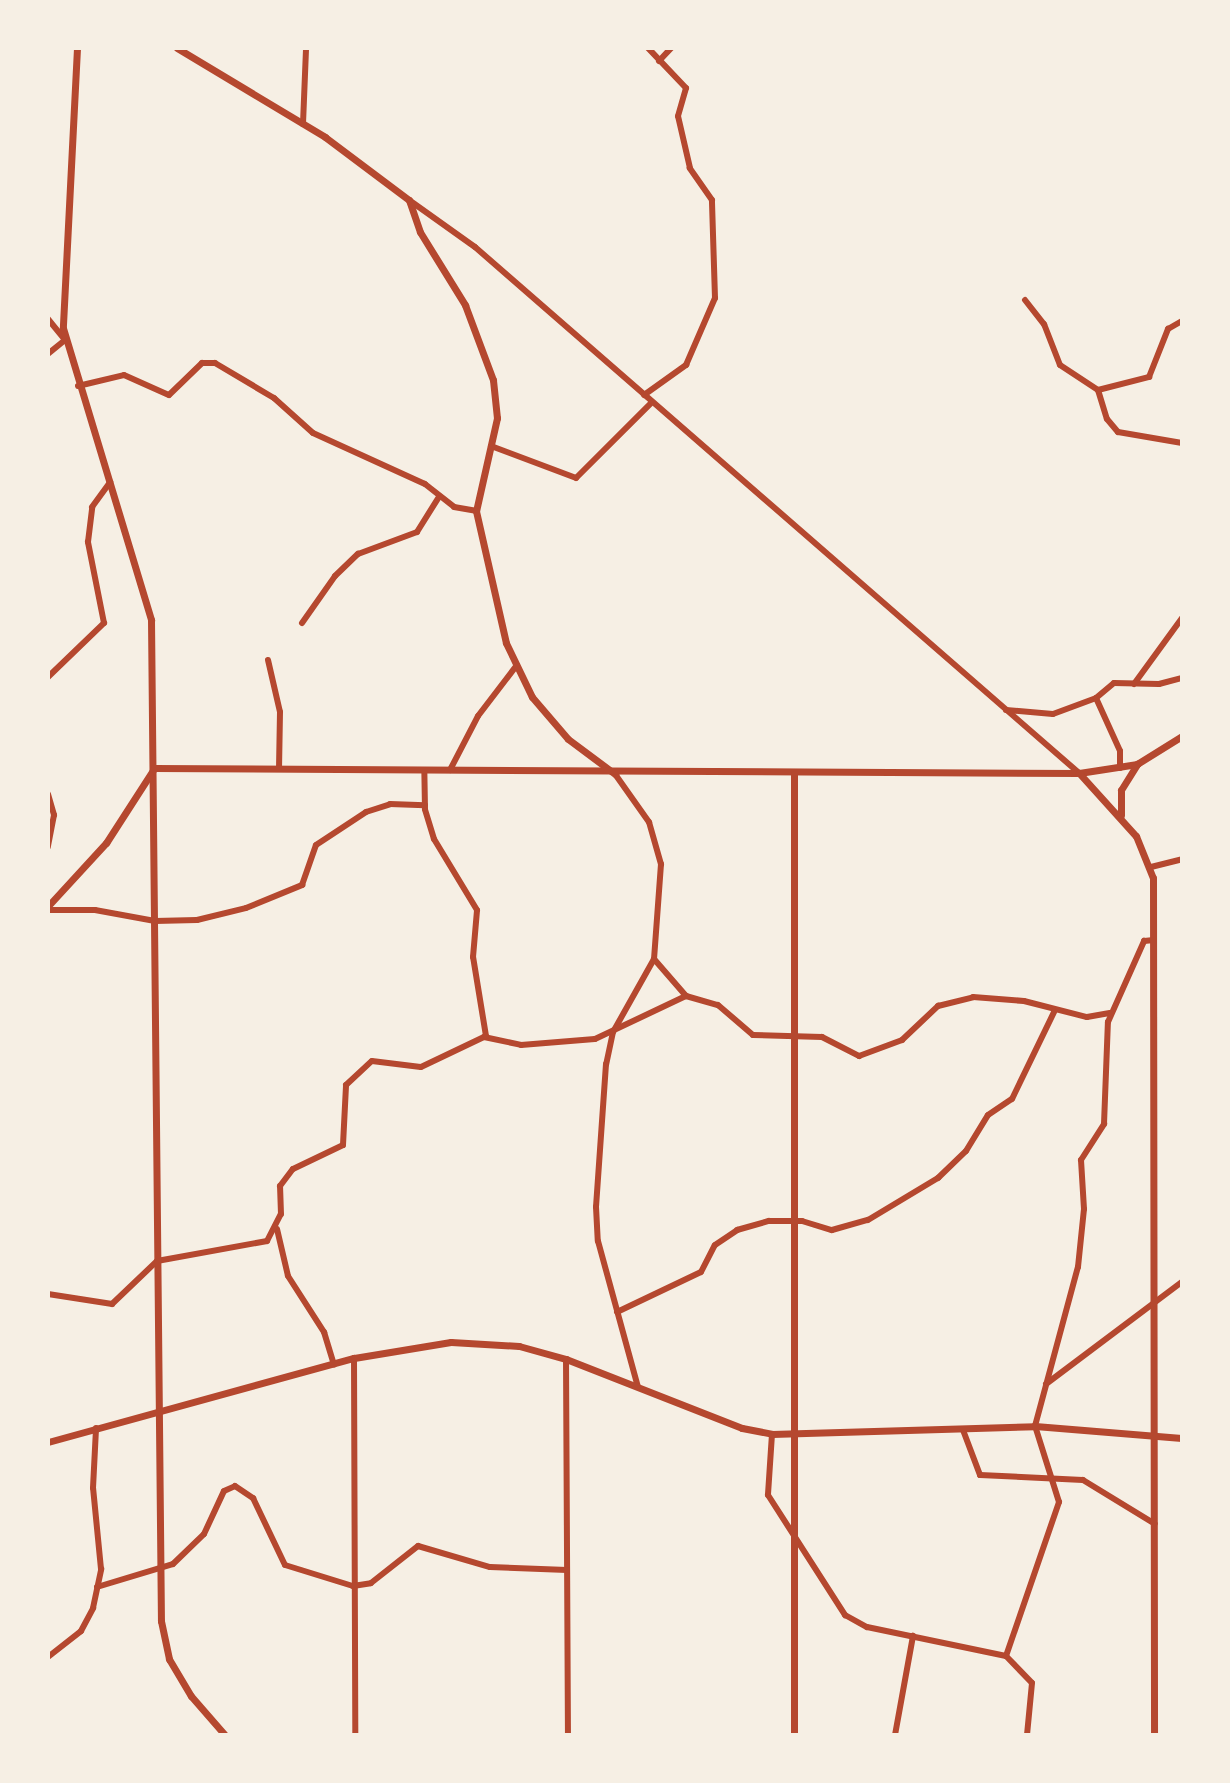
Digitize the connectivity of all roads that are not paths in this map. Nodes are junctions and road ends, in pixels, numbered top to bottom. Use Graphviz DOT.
graph roads {
  1 [pos="77,48"];
  2 [pos="177,48"];
  3 [pos="306,48"];
  4 [pos="648,48"];
  5 [pos="671,48"];
  6 [pos="659,61"];
  7 [pos="303,124"];
  8 [pos="409,200"];
  9 [pos="1025,300"];
  10 [pos="48,320"];
  11 [pos="1182,321"];
  12 [pos="65,340"];
  13 [pos="48,354"];
  14 [pos="78,386"];
  15 [pos="1098,390"];
  16 [pos="644,395"];
  17 [pos="650,404"];
  18 [pos="1182,443"];
  19 [pos="490,446"];
  20 [pos="110,482"];
  21 [pos="438,498"];
  22 [pos="476,510"];
  23 [pos="1182,618"];
  24 [pos="302,623"];
  25 [pos="268,660"];
  26 [pos="517,665"];
  27 [pos="48,678"];
  28 [pos="1182,678"];
  29 [pos="1134,684"];
  30 [pos="1096,698"];
  31 [pos="1006,710"];
  32 [pos="1182,736"];
  33 [pos="1137,764"];
  34 [pos="154,768"];
  35 [pos="1120,768"];
  36 [pos="279,769"];
  37 [pos="424,770"];
  38 [pos="450,770"];
  39 [pos="1079,773"];
  40 [pos="615,774"];
  41 [pos="794,774"];
  42 [pos="48,794"];
  43 [pos="425,805"];
  44 [pos="1121,815"];
  45 [pos="48,847"];
  46 [pos="1182,859"];
  47 [pos="1151,867"];
  48 [pos="48,908"];
  49 [pos="155,921"];
  50 [pos="1154,940"];
  51 [pos="654,959"];
  52 [pos="686,996"];
  53 [pos="1054,1012"];
  54 [pos="1110,1013"];
  55 [pos="613,1032"];
  56 [pos="795,1034"];
  57 [pos="484,1037"];
  58 [pos="794,1221"];
  59 [pos="276,1228"];
  60 [pos="158,1261"];
  61 [pos="1182,1282"];
  62 [pos="48,1294"];
  63 [pos="1154,1303"];
  64 [pos="617,1312"];
  65 [pos="354,1359"];
  66 [pos="566,1359"];
  67 [pos="334,1364"];
  68 [pos="1046,1384"];
  69 [pos="638,1387"];
  70 [pos="155,1410"];
  71 [pos="1035,1426"];
  72 [pos="96,1428"];
  73 [pos="963,1430"];
  74 [pos="772,1434"];
  75 [pos="794,1434"];
  76 [pos="1154,1436"];
  77 [pos="1182,1438"];
  78 [pos="48,1442"];
  79 [pos="1052,1476"];
  80 [pos="1155,1524"];
  81 [pos="796,1541"];
  82 [pos="567,1570"];
  83 [pos="157,1572"];
  84 [pos="97,1587"];
  85 [pos="353,1587"];
  86 [pos="913,1636"];
  87 [pos="1006,1656"];
  88 [pos="48,1657"];
  89 [pos="225,1735"];
  90 [pos="355,1735"];
  91 [pos="568,1735"];
  92 [pos="794,1735"];
  93 [pos="895,1735"];
  94 [pos="1027,1735"];
  95 [pos="1154,1735"];
  1 -- 12 [label="street"];
  2 -- 7 [label="street"];
  3 -- 7 [label="street"];
  4 -- 6 [label="street"];
  5 -- 6 [label="street"];
  6 -- 16 [label="street"];
  7 -- 8 [label="street"];
  8 -- 16 [label="street"];
  8 -- 19 [label="street"];
  9 -- 15 [label="street"];
  10 -- 12 [label="street"];
  11 -- 15 [label="street"];
  12 -- 13 [label="street"];
  12 -- 14 [label="street"];
  14 -- 20 [label="street"];
  14 -- 21 [label="street"];
  15 -- 18 [label="street"];
  16 -- 17 [label="street"];
  17 -- 19 [label="street"];
  17 -- 31 [label="street"];
  19 -- 22 [label="street"];
  20 -- 27 [label="street"];
  20 -- 34 [label="street"];
  21 -- 22 [label="street"];
  21 -- 24 [label="street"];
  22 -- 26 [label="street"];
  23 -- 29 [label="street"];
  25 -- 36 [label="street"];
  26 -- 38 [label="street"];
  26 -- 40 [label="street"];
  28 -- 29 [label="street"];
  29 -- 30 [label="street"];
  30 -- 31 [label="street"];
  30 -- 35 [label="street"];
  31 -- 39 [label="street"];
  32 -- 33 [label="street"];
  33 -- 35 [label="street"];
  33 -- 44 [label="street"];
  34 -- 36 [label="street"];
  34 -- 48 [label="street"];
  34 -- 49 [label="street"];
  35 -- 39 [label="street"];
  36 -- 37 [label="street"];
  37 -- 38 [label="street"];
  37 -- 43 [label="street"];
  38 -- 40 [label="street"];
  39 -- 41 [label="street"];
  39 -- 44 [label="street"];
  40 -- 41 [label="street"];
  40 -- 51 [label="street"];
  41 -- 56 [label="street"];
  42 -- 45 [label="street"];
  43 -- 49 [label="street"];
  43 -- 57 [label="street"];
  44 -- 47 [label="street"];
  46 -- 47 [label="street"];
  47 -- 50 [label="street"];
  48 -- 49 [label="street"];
  49 -- 60 [label="street"];
  50 -- 54 [label="street"];
  50 -- 63 [label="street"];
  51 -- 52 [label="street"];
  51 -- 55 [label="street"];
  52 -- 55 [label="street"];
  52 -- 56 [label="street"];
  53 -- 54 [label="street"];
  53 -- 56 [label="street"];
  53 -- 58 [label="street"];
  54 -- 68 [label="street"];
  55 -- 57 [label="street"];
  55 -- 64 [label="street"];
  56 -- 58 [label="street"];
  57 -- 59 [label="street"];
  58 -- 64 [label="street"];
  58 -- 75 [label="street"];
  59 -- 60 [label="street"];
  59 -- 67 [label="street"];
  60 -- 62 [label="street"];
  60 -- 70 [label="street"];
  61 -- 63 [label="street"];
  63 -- 68 [label="street"];
  63 -- 76 [label="street"];
  64 -- 69 [label="street"];
  65 -- 66 [label="street"];
  65 -- 67 [label="street"];
  65 -- 85 [label="street"];
  66 -- 69 [label="street"];
  66 -- 82 [label="street"];
  67 -- 70 [label="street"];
  68 -- 71 [label="street"];
  69 -- 74 [label="street"];
  70 -- 72 [label="street"];
  70 -- 83 [label="street"];
  71 -- 73 [label="street"];
  71 -- 76 [label="street"];
  71 -- 79 [label="street"];
  72 -- 78 [label="street"];
  72 -- 84 [label="street"];
  73 -- 75 [label="street"];
  73 -- 79 [label="street"];
  74 -- 75 [label="street"];
  74 -- 81 [label="street"];
  75 -- 81 [label="street"];
  76 -- 77 [label="street"];
  76 -- 80 [label="street"];
  79 -- 80 [label="street"];
  79 -- 87 [label="street"];
  80 -- 95 [label="street"];
  81 -- 86 [label="street"];
  81 -- 92 [label="street"];
  82 -- 85 [label="street"];
  82 -- 91 [label="street"];
  83 -- 84 [label="street"];
  83 -- 85 [label="street"];
  83 -- 89 [label="street"];
  84 -- 88 [label="street"];
  85 -- 90 [label="street"];
  86 -- 87 [label="street"];
  86 -- 93 [label="street"];
  87 -- 94 [label="street"];
}
